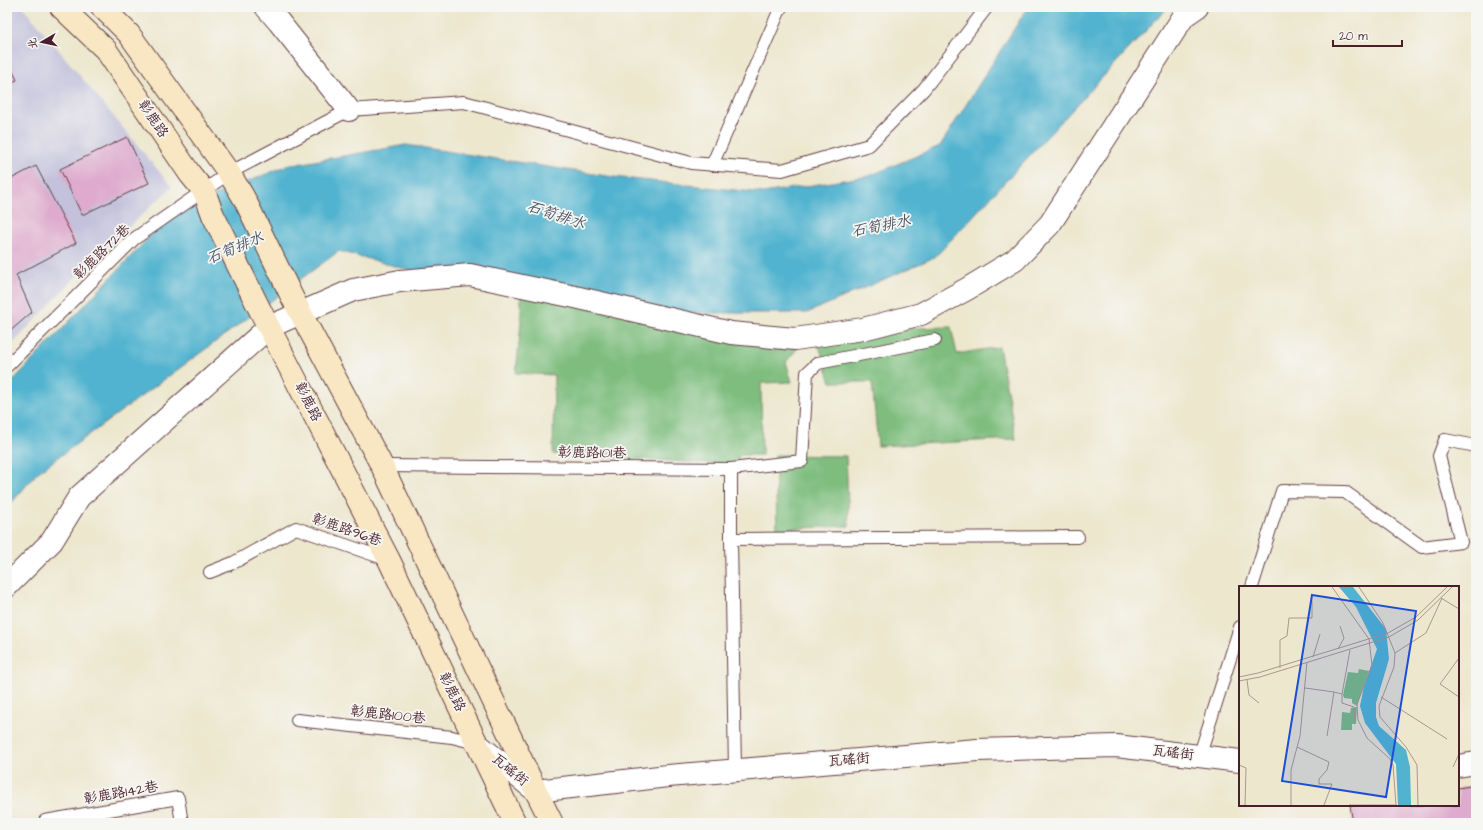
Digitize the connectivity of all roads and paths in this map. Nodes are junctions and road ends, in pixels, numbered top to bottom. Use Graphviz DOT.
graph roads {
  1 [pos="61,7"];
  2 [pos="102,7"];
  3 [pos="266,7"];
  4 [pos="781,7"];
  5 [pos="988,7"];
  6 [pos="1197,7"];
  7 [pos="349,110"];
  8 [pos="712,165"];
  9 [pos="230,173"];
  10 [pos="204,191"];
  11 [pos="297,306"];
  12 [pos="266,321"];
  13 [pos="935,340"];
  14 [pos="7,366"];
  15 [pos="1476,446"];
  16 [pos="382,466"];
  17 [pos="731,469"];
  18 [pos="1078,537"];
  19 [pos="731,539"];
  20 [pos="389,560"];
  21 [pos="210,572"];
  22 [pos="7,586"];
  23 [pos="1252,586"];
  24 [pos="1239,630"];
  25 [pos="297,720"];
  26 [pos="476,743"];
  27 [pos="1199,757"];
  28 [pos="1239,761"];
  29 [pos="1476,763"];
  30 [pos="1459,766"];
  31 [pos="735,770"];
  32 [pos="536,791"];
  33 [pos="45,821"];
  34 [pos="182,823"];
  35 [pos="515,823"];
  36 [pos="552,823"];
  1 -- 10 [label="main road, 彰鹿路"];
  2 -- 9 [label="main road"];
  3 -- 7 [label="street"];
  4 -- 8 [label="lane"];
  5 -- 8 [label="lane"];
  6 -- 11 [label="street"];
  7 -- 8 [label="lane"];
  7 -- 9 [label="lane, 彰鹿路72巷"];
  9 -- 10 [label="lane, 彰鹿路72巷"];
  9 -- 11 [label="main road"];
  10 -- 12 [label="main road, 彰鹿路"];
  10 -- 14 [label="lane, 彰鹿路72巷"];
  11 -- 12 [label="street"];
  11 -- 16 [label="main road"];
  12 -- 20 [label="main road, 彰鹿路"];
  12 -- 22 [label="street"];
  13 -- 17 [label="lane, 彰鹿路101巷"];
  15 -- 23 [label="lane"];
  16 -- 17 [label="lane, 彰鹿路101巷"];
  16 -- 32 [label="main road"];
  17 -- 19 [label="lane"];
  18 -- 19 [label="lane"];
  19 -- 31 [label="lane"];
  20 -- 21 [label="lane, 彰鹿路96巷"];
  20 -- 26 [label="main road, 彰鹿路"];
  24 -- 27 [label="lane"];
  25 -- 26 [label="lane, 彰鹿路100巷"];
  26 -- 32 [label="street, 瓦磘街"];
  26 -- 35 [label="main road, 彰鹿路"];
  27 -- 28 [label="street, 瓦磘街"];
  27 -- 31 [label="street, 瓦磘街"];
  29 -- 30 [label="street"];
  31 -- 32 [label="street, 瓦磘街"];
  32 -- 36 [label="main road"];
  33 -- 34 [label="lane, 彰鹿路142巷"];
}
